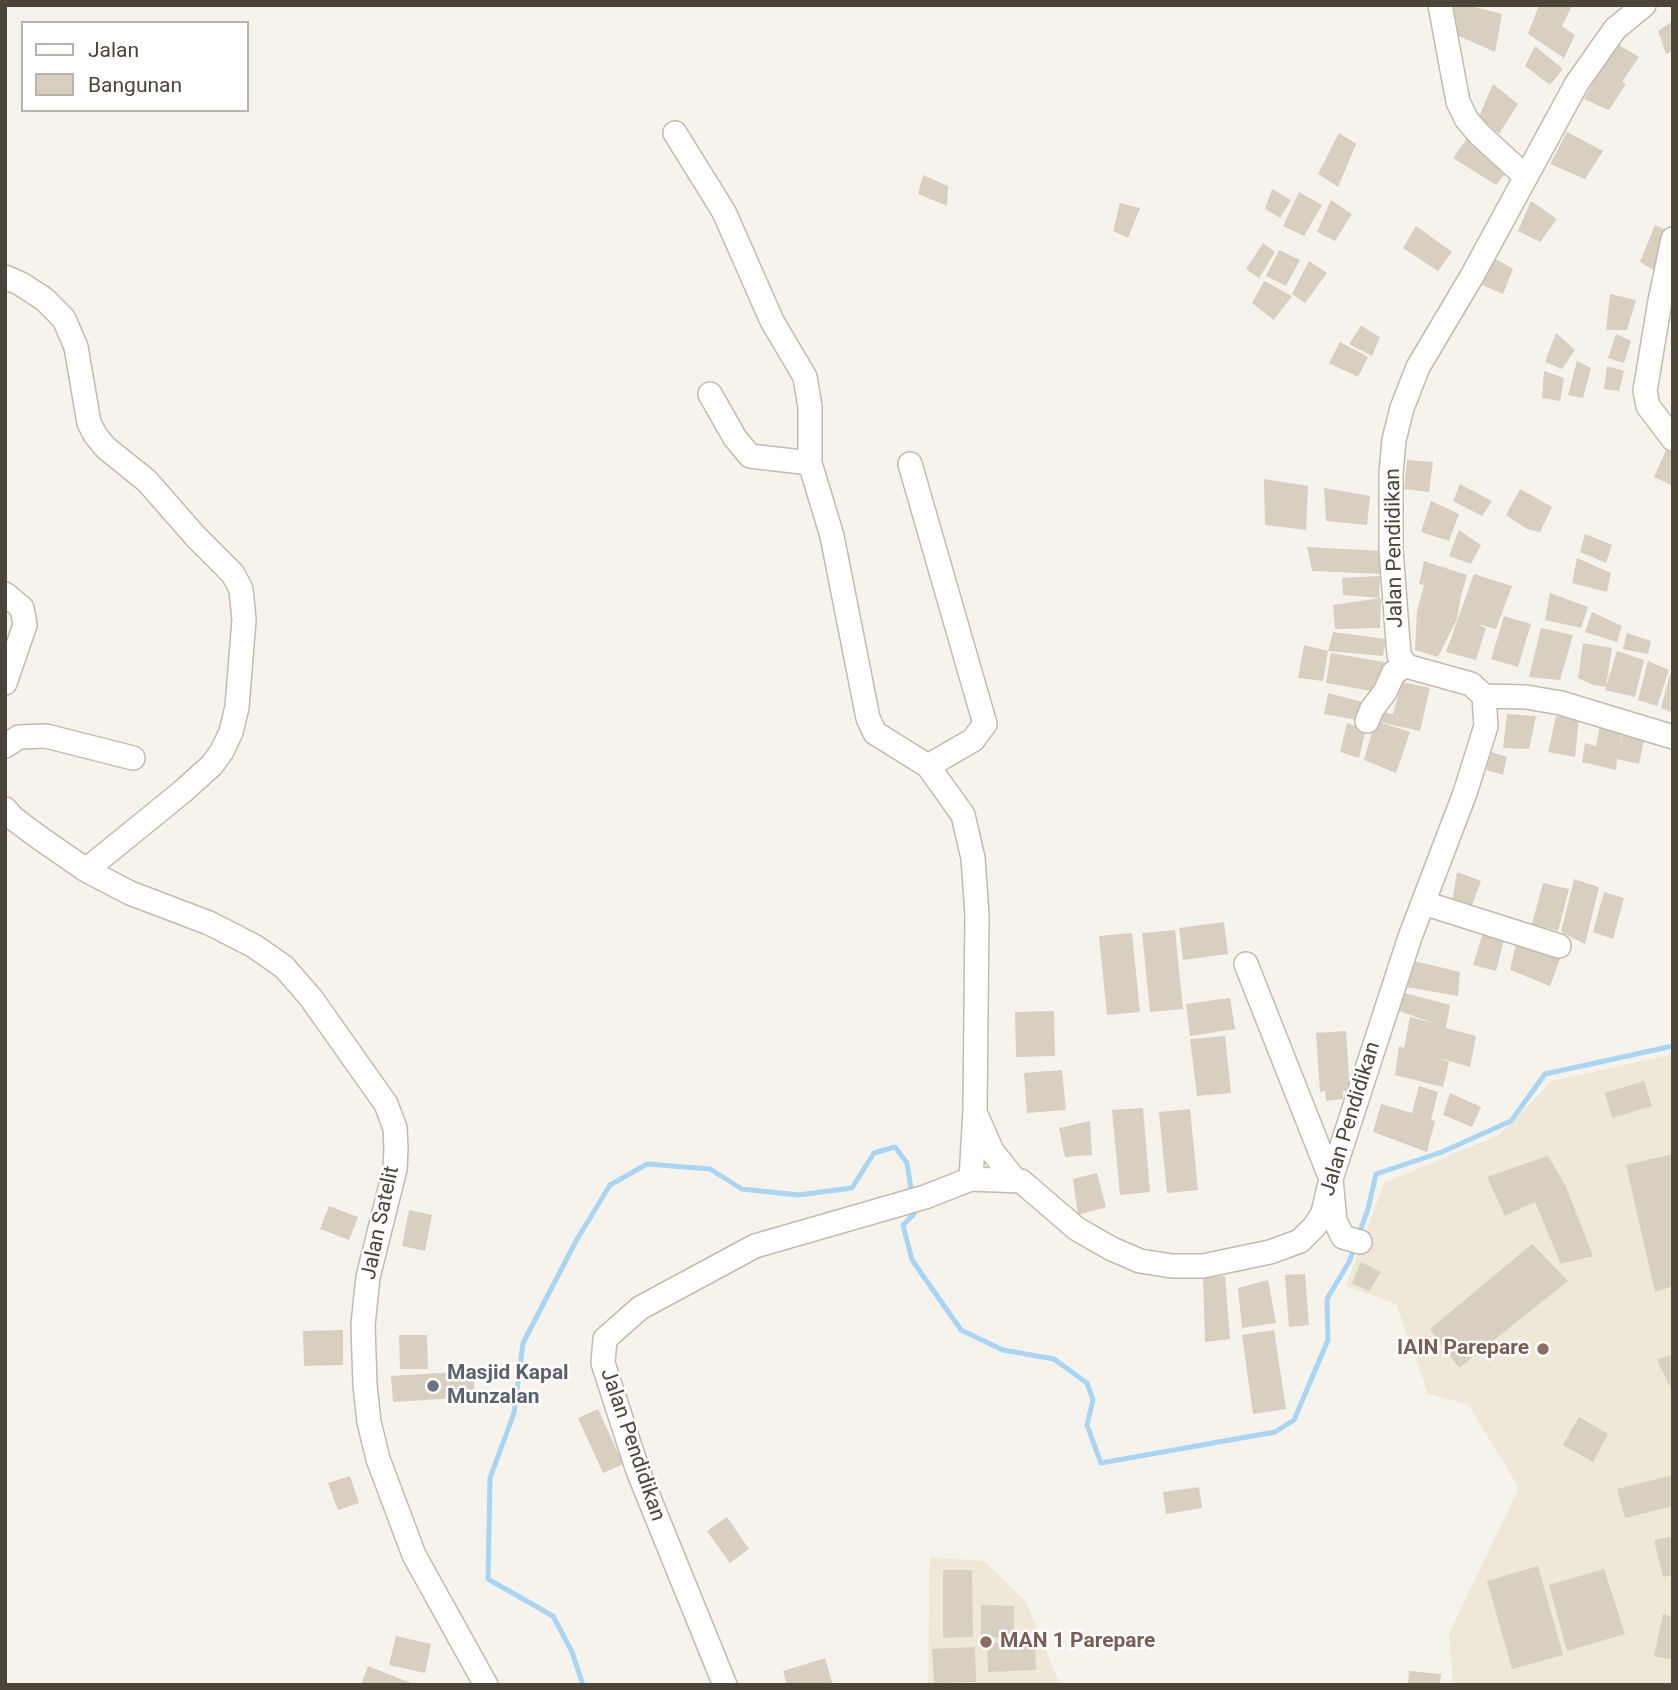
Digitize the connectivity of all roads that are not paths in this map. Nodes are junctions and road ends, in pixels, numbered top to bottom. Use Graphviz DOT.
graph roads {
  1 [pos="1440,5"];
  2 [pos="1644,5"];
  3 [pos="675,133"];
  4 [pos="1526,177"];
  5 [pos="1673,239"];
  6 [pos="5,277"];
  7 [pos="1668,283"];
  8 [pos="710,394"];
  9 [pos="1673,439"];
  10 [pos="810,463"];
  11 [pos="910,464"];
  12 [pos="5,594"];
  13 [pos="1406,666"];
  14 [pos="5,683"];
  15 [pos="1483,696"];
  16 [pos="1367,721"];
  17 [pos="1673,737"];
  18 [pos="5,746"];
  19 [pos="133,758"];
  20 [pos="928,765"];
  21 [pos="5,809"];
  22 [pos="86,870"];
  23 [pos="1424,903"];
  24 [pos="1559,946"];
  25 [pos="1245,964"];
  26 [pos="975,1111"];
  27 [pos="971,1179"];
  28 [pos="1331,1179"];
  29 [pos="1015,1180"];
  30 [pos="1351,1240"];
  31 [pos="486,1685"];
  32 [pos="725,1685"];
  1 -- 4 [label="street"];
  2 -- 4 [label="street, Jalan Pendidikan"];
  3 -- 10 [label="street"];
  4 -- 13 [label="street, Jalan Pendidikan"];
  5 -- 7 [label="street"];
  6 -- 22 [label="street"];
  7 -- 9 [label="street"];
  8 -- 10 [label="street"];
  10 -- 20 [label="street"];
  11 -- 20 [label="street"];
  12 -- 14 [label="street"];
  13 -- 15 [label="street"];
  13 -- 16 [label="street"];
  15 -- 17 [label="street"];
  15 -- 23 [label="street, Jalan Pendidikan"];
  18 -- 19 [label="street"];
  20 -- 26 [label="street"];
  21 -- 22 [label="street, Jalan Satelit"];
  22 -- 31 [label="street, Jalan Satelit"];
  23 -- 24 [label="street"];
  23 -- 28 [label="street, Jalan Pendidikan"];
  25 -- 28 [label="street"];
  26 -- 27 [label="street"];
  26 -- 29 [label="street"];
  27 -- 29 [label="street, Jalan Pendidikan"];
  27 -- 32 [label="street, Jalan Pendidikan"];
  28 -- 29 [label="street, Jalan Pendidikan"];
  28 -- 30 [label="street"];
}
